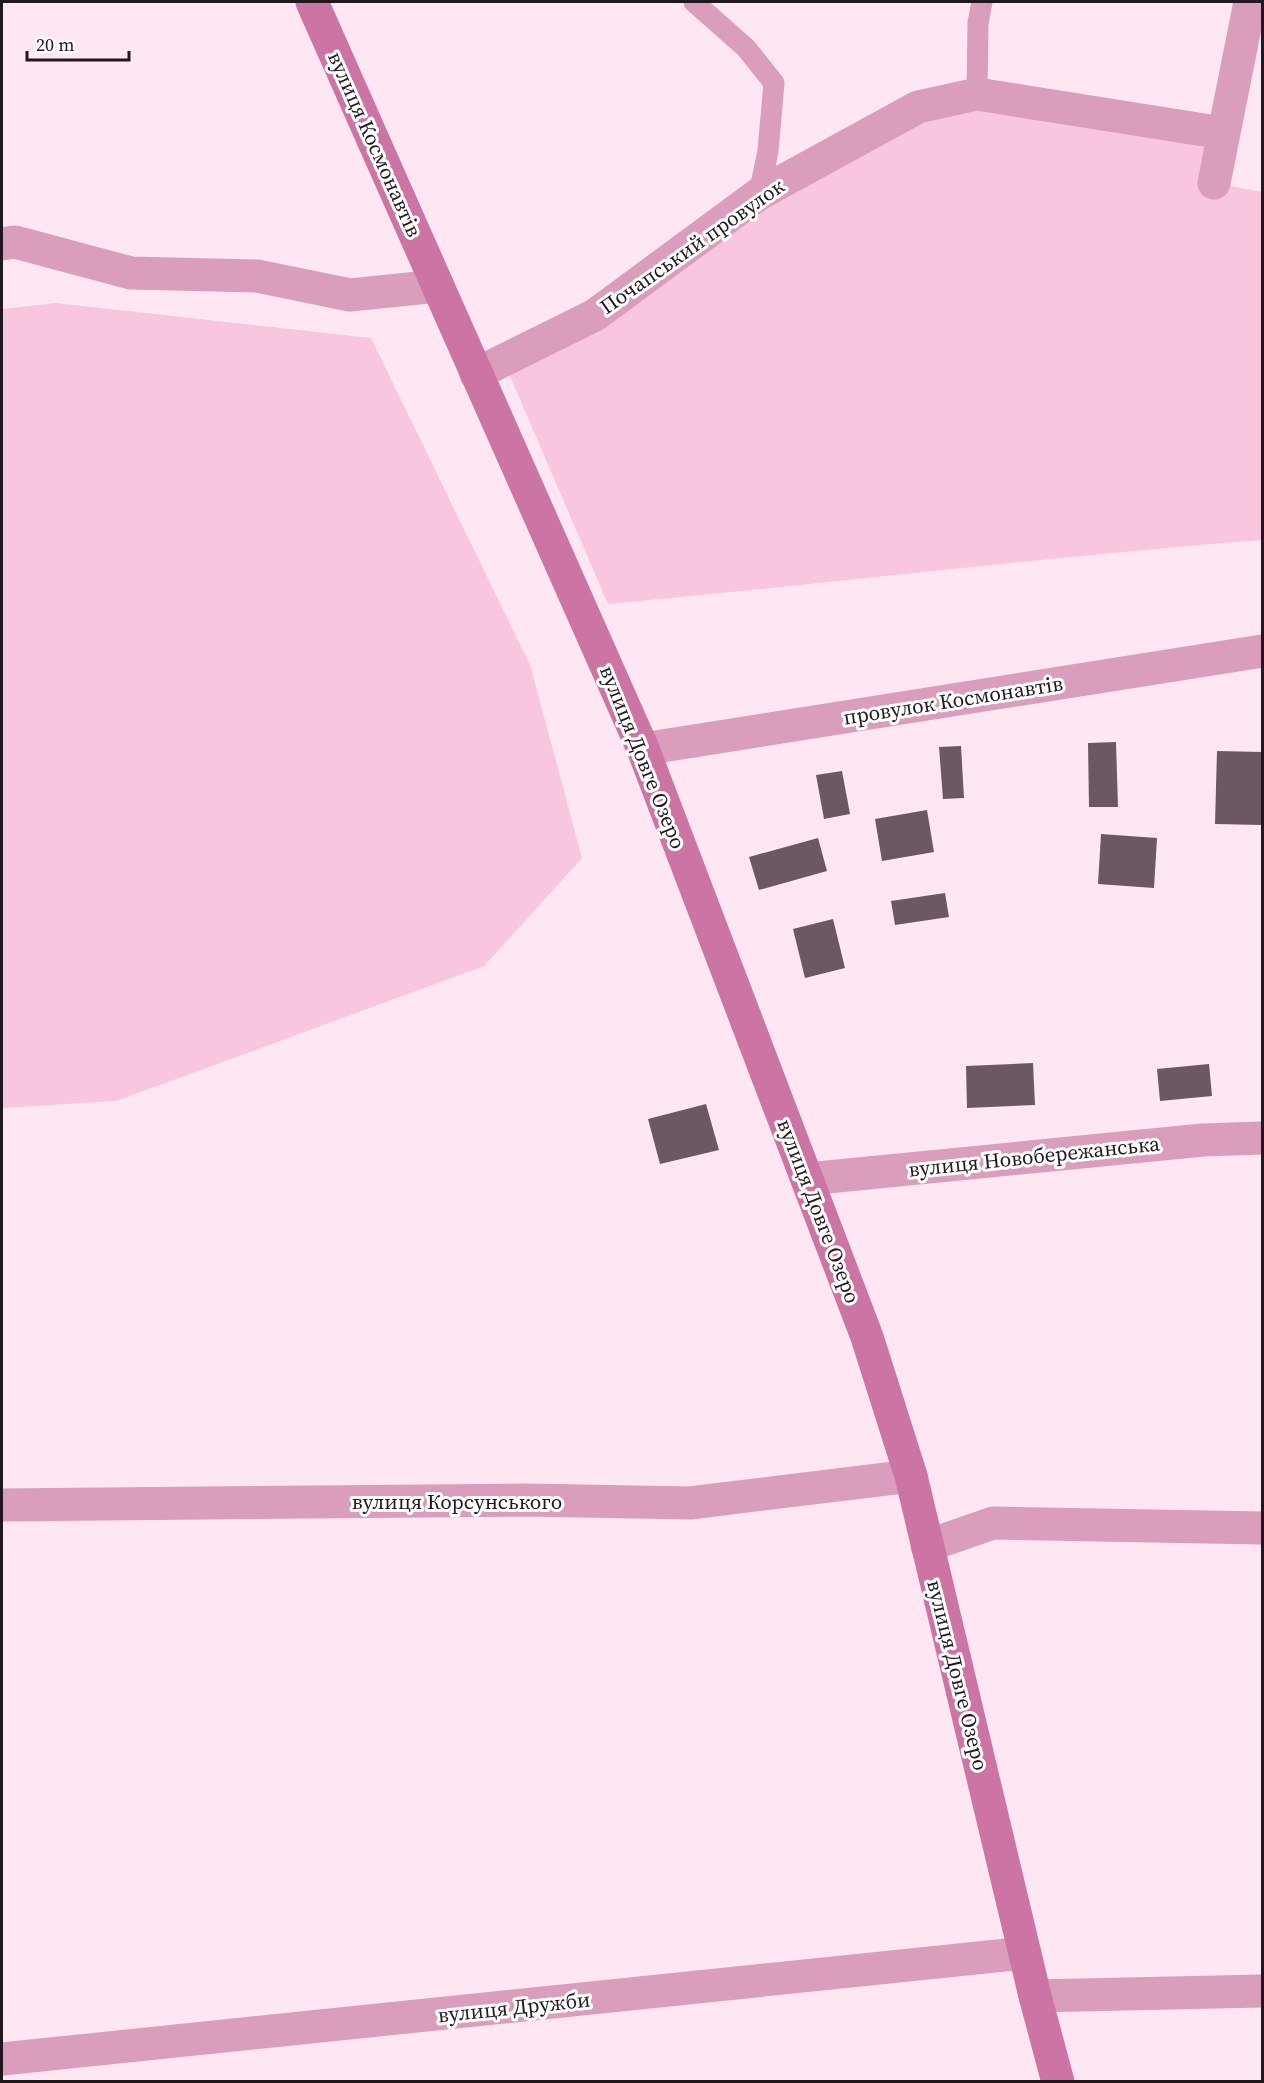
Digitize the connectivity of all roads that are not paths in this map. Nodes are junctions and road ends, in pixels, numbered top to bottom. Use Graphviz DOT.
graph roads {
  1 [pos="312,2"];
  2 [pos="694,2"];
  3 [pos="982,2"];
  4 [pos="1250,2"];
  5 [pos="977,94"];
  6 [pos="1223,133"];
  7 [pos="1214,183"];
  8 [pos="759,194"];
  9 [pos="2,244"];
  10 [pos="438,286"];
  11 [pos="476,374"];
  12 [pos="1263,651"];
  13 [pos="643,749"];
  14 [pos="1263,1138"];
  15 [pos="807,1179"];
  16 [pos="911,1476"];
  17 [pos="2,1505"];
  18 [pos="1263,1528"];
  19 [pos="927,1546"];
  20 [pos="1025,1953"];
  21 [pos="1263,1991"];
  22 [pos="1035,1996"];
  23 [pos="2,2059"];
  24 [pos="1058,2082"];
  1 -- 10 [label="street, вулиця Космонавтів"];
  2 -- 8 [label="lane"];
  3 -- 5 [label="lane"];
  4 -- 6 [label="street"];
  5 -- 6 [label="street, Почапський провулок"];
  5 -- 8 [label="street, Почапський провулок"];
  6 -- 7 [label="street"];
  8 -- 11 [label="street, Почапський провулок"];
  9 -- 10 [label="street"];
  10 -- 11 [label="street, вулиця Космонавтів"];
  11 -- 13 [label="street, вулиця Довге Озеро"];
  12 -- 13 [label="street, провулок Космонавтів"];
  13 -- 15 [label="street, вулиця Довге Озеро"];
  14 -- 15 [label="street, вулиця Новобережанська"];
  15 -- 16 [label="street, вулиця Довге Озеро"];
  16 -- 17 [label="street, вулиця Корсунського"];
  16 -- 19 [label="street, вулиця Довге Озеро"];
  18 -- 19 [label="street"];
  19 -- 20 [label="street, вулиця Довге Озеро"];
  20 -- 22 [label="street, вулиця Довге Озеро"];
  20 -- 23 [label="street, вулиця Дружби"];
  21 -- 22 [label="street"];
  22 -- 24 [label="street, вулиця Довге Озеро"];
}
